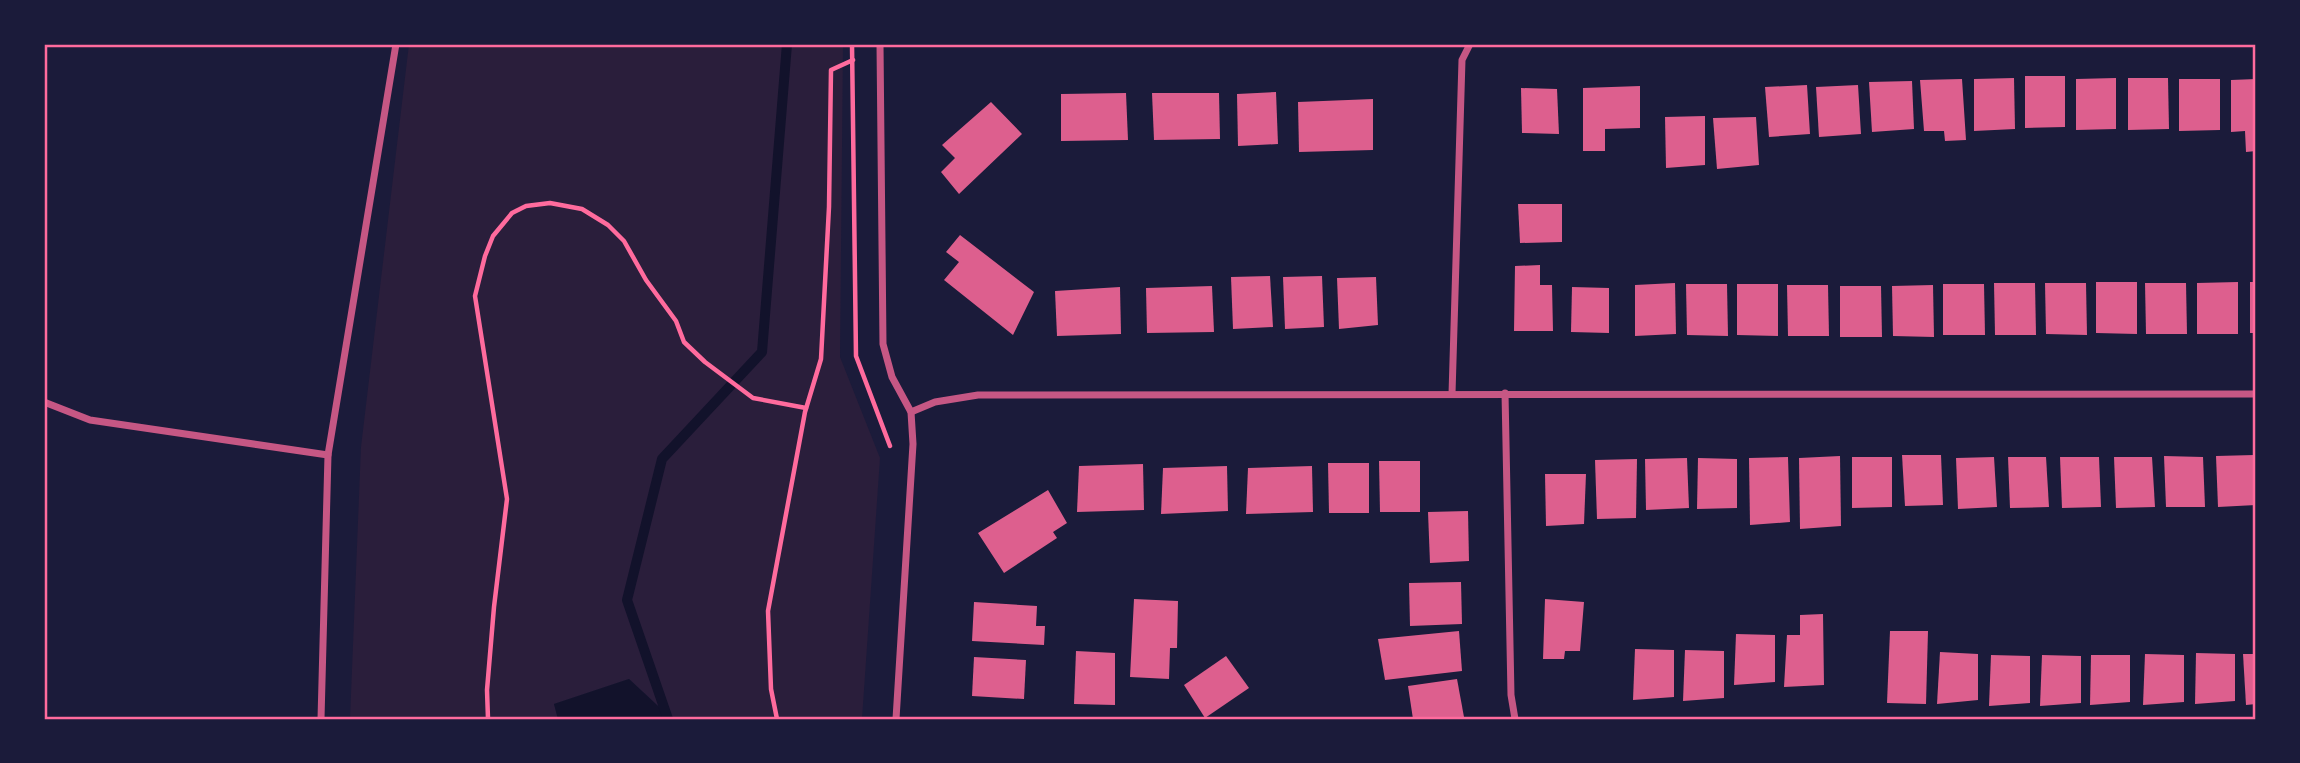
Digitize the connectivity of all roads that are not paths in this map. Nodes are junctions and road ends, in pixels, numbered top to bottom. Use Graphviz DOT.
graph roads {
  1 [pos="396,44"];
  2 [pos="880,44"];
  3 [pos="1470,44"];
  4 [pos="1506,393"];
  5 [pos="1452,394"];
  6 [pos="2256,394"];
  7 [pos="44,402"];
  8 [pos="911,412"];
  9 [pos="328,455"];
  10 [pos="321,719"];
  11 [pos="896,719"];
  12 [pos="1515,719"];
  1 -- 9 [label="street"];
  2 -- 8 [label="street"];
  3 -- 5 [label="street"];
  4 -- 5 [label="street"];
  4 -- 6 [label="street"];
  4 -- 12 [label="street"];
  5 -- 8 [label="street"];
  7 -- 9 [label="street"];
  8 -- 11 [label="street"];
  9 -- 10 [label="street"];
}
